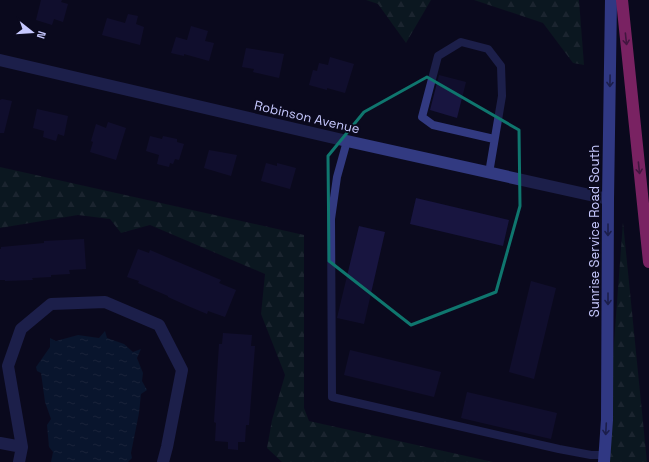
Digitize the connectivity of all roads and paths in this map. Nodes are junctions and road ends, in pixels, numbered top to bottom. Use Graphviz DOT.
graph roads {
  1 [pos="611,0"];
  2 [pos="622,0"];
  3 [pos="0,60"];
  4 [pos="494,139"];
  5 [pos="347,141"];
  6 [pos="489,173"];
  7 [pos="608,199"];
  8 [pos="649,262"];
  9 [pos="0,443"];
  10 [pos="22,447"];
  11 [pos="604,458"];
  12 [pos="20,462"];
  13 [pos="163,462"];
  1 -- 7 [label="street, Sunrise Service Road South, one-way"];
  2 -- 8 [label="highway, one-way"];
  3 -- 5 [label="street, Robinson Avenue"];
  4 -- 4 [label="lane"];
  4 -- 6 [label="lane"];
  5 -- 6 [label="street, Robinson Avenue"];
  5 -- 11 [label="lane"];
  6 -- 7 [label="street, Robinson Avenue"];
  7 -- 11 [label="street, Sunrise Service Road South, one-way"];
  9 -- 10 [label="street"];
  10 -- 12 [label="street"];
  10 -- 13 [label="street"];
}
